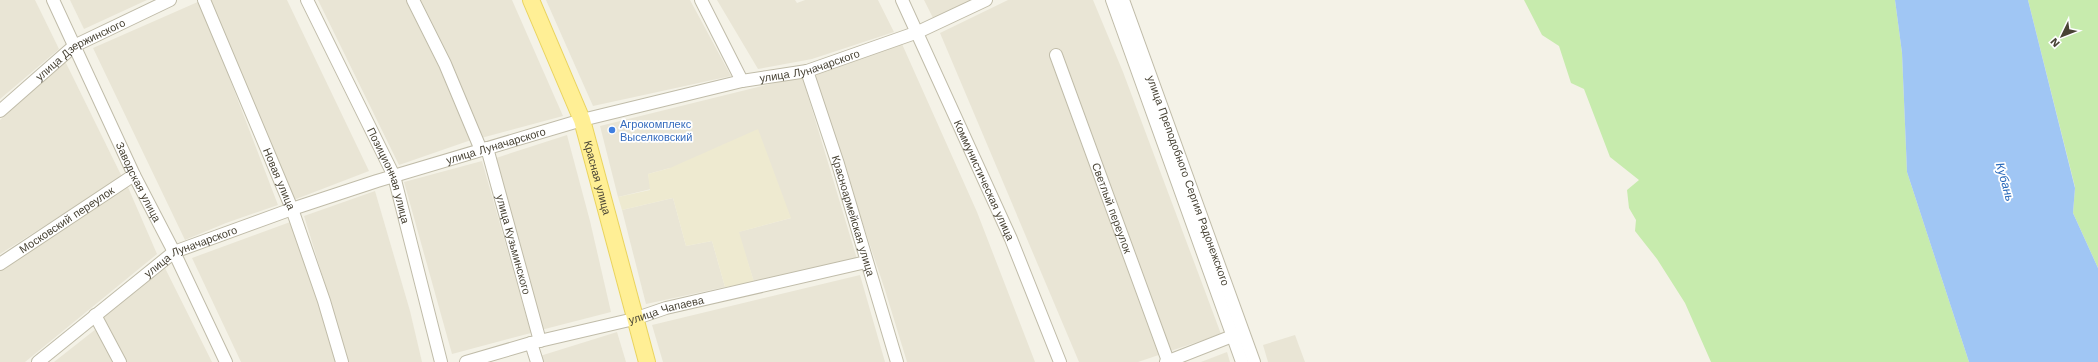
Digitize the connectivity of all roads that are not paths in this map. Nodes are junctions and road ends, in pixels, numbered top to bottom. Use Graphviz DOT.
graph roads {
  1 [pos="53,0"];
  2 [pos="170,0"];
  3 [pos="204,0"];
  4 [pos="306,0"];
  5 [pos="413,0"];
  6 [pos="531,0"];
  7 [pos="701,0"];
  8 [pos="902,0"];
  9 [pos="986,0"];
  10 [pos="1112,0"];
  11 [pos="1123,0"];
  12 [pos="918,32"];
  13 [pos="74,46"];
  14 [pos="1056,55"];
  15 [pos="807,71"];
  16 [pos="742,81"];
  17 [pos="0,111"];
  18 [pos="582,120"];
  19 [pos="484,149"];
  20 [pos="134,175"];
  21 [pos="394,176"];
  22 [pos="292,209"];
  23 [pos="174,252"];
  24 [pos="866,262"];
  25 [pos="0,264"];
  26 [pos="94,316"];
  27 [pos="634,319"];
  28 [pos="1238,334"];
  29 [pos="536,342"];
  30 [pos="38,362"];
  31 [pos="120,362"];
  32 [pos="226,362"];
  33 [pos="342,362"];
  34 [pos="441,362"];
  35 [pos="466,362"];
  36 [pos="537,362"];
  37 [pos="646,362"];
  38 [pos="897,362"];
  39 [pos="1060,362"];
  40 [pos="1167,362"];
  41 [pos="1242,362"];
  42 [pos="1254,362"];
  1 -- 13 [label="street, Заводская улица"];
  2 -- 13 [label="street, улица Дзержинского"];
  3 -- 22 [label="street, Новая улица"];
  4 -- 21 [label="street, Позиционная улица"];
  5 -- 19 [label="street, улица Кузьминского"];
  6 -- 18 [label="main road, Красная улица"];
  7 -- 16 [label="street"];
  8 -- 12 [label="street, Коммунистическая улица"];
  9 -- 12 [label="street, улица Луначарского"];
  10 -- 28 [label="street, улица Преподобного Сергия Радонежского"];
  11 -- 28 [label="street, улица Преподобного Сергия Радонежского"];
  12 -- 15 [label="street, улица Луначарского"];
  12 -- 39 [label="street, Коммунистическая улица"];
  13 -- 17 [label="street, улица Дзержинского"];
  13 -- 20 [label="street, Заводская улица"];
  14 -- 40 [label="street, Светлый переулок"];
  15 -- 16 [label="street, улица Луначарского"];
  15 -- 24 [label="street, Красноармейская улица"];
  16 -- 18 [label="street, улица Луначарского"];
  18 -- 19 [label="street, улица Луначарского"];
  18 -- 27 [label="main road, Красная улица"];
  19 -- 21 [label="street, улица Луначарского"];
  19 -- 29 [label="street, улица Кузьминского"];
  20 -- 23 [label="street, Заводская улица"];
  20 -- 25 [label="street, Московский переулок"];
  21 -- 22 [label="street, улица Луначарского"];
  21 -- 34 [label="street, Позиционная улица"];
  22 -- 23 [label="street, улица Луначарского"];
  22 -- 33 [label="street, Новая улица"];
  23 -- 26 [label="street, улица Луначарского"];
  23 -- 32 [label="street, Заводская улица"];
  24 -- 27 [label="street, улица Чапаева"];
  24 -- 38 [label="street, Красноармейская улица"];
  26 -- 30 [label="street, улица Луначарского"];
  26 -- 31 [label="street"];
  27 -- 29 [label="street, улица Чапаева"];
  27 -- 37 [label="main road, Красная улица"];
  28 -- 40 [label="street"];
  28 -- 41 [label="street, улица Преподобного Сергия Радонежского"];
  28 -- 42 [label="street, улица Преподобного Сергия Радонежского"];
  29 -- 35 [label="street, улица Чапаева"];
  29 -- 36 [label="street, улица Кузьминского"];
}
